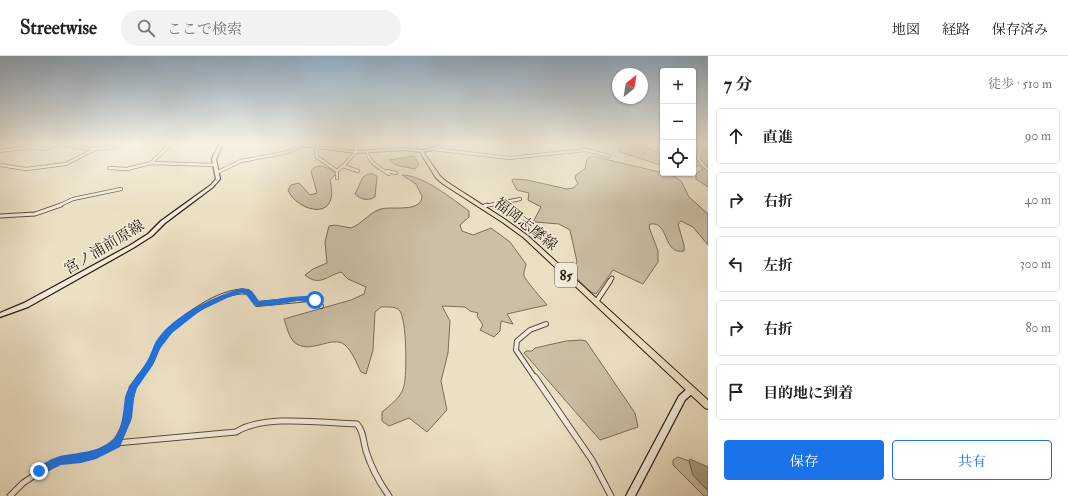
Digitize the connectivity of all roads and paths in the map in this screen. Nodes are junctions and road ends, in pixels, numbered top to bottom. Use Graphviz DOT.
graph roads {
  1 [pos="0,165"];
  2 [pos="62,165"];
  3 [pos="145,165"];
  4 [pos="201,165"];
  5 [pos="216,165"];
  6 [pos="231,165"];
  7 [pos="329,165"];
  8 [pos="374,165"];
  9 [pos="377,165"];
  10 [pos="430,165"];
  11 [pos="343,166"];
  12 [pos="109,168"];
  13 [pos="337,170"];
  14 [pos="358,170"];
  15 [pos="218,172"];
  16 [pos="396,173"];
  17 [pos="389,174"];
  18 [pos="337,178"];
  19 [pos="121,189"];
  20 [pos="520,199"];
  21 [pos="482,207"];
  22 [pos="0,216"];
  23 [pos="612,278"];
  24 [pos="596,302"];
  25 [pos="321,306"];
  26 [pos="0,315"];
  27 [pos="546,324"];
  28 [pos="691,390"];
  29 [pos="708,405"];
  30 [pos="116,443"];
  31 [pos="10,496"];
  32 [pos="389,496"];
  33 [pos="611,496"];
  34 [pos="630,496"];
  1 -- 2 [label="street"];
  3 -- 12 [label="street"];
  4 -- 5 [label="street"];
  5 -- 15 [label="main road"];
  6 -- 15 [label="street"];
  7 -- 13 [label="street"];
  8 -- 17 [label="street"];
  9 -- 16 [label="street"];
  10 -- 21 [label="main road, 福岡志摩線 / 85"];
  11 -- 13 [label="street"];
  11 -- 14 [label="street"];
  13 -- 18 [label="street"];
  15 -- 26 [label="main road, 宮ノ浦前原線"];
  19 -- 22 [label="street"];
  20 -- 21 [label="street"];
  21 -- 24 [label="main road, 福岡志摩線 / 85"];
  23 -- 24 [label="street"];
  24 -- 28 [label="main road, 福岡志摩線 / 85"];
  25 -- 30 [label="street"];
  27 -- 33 [label="street"];
  28 -- 29 [label="main road, 福岡志摩線 / 85"];
  28 -- 34 [label="main road"];
  30 -- 31 [label="street"];
  30 -- 32 [label="street"];
}
